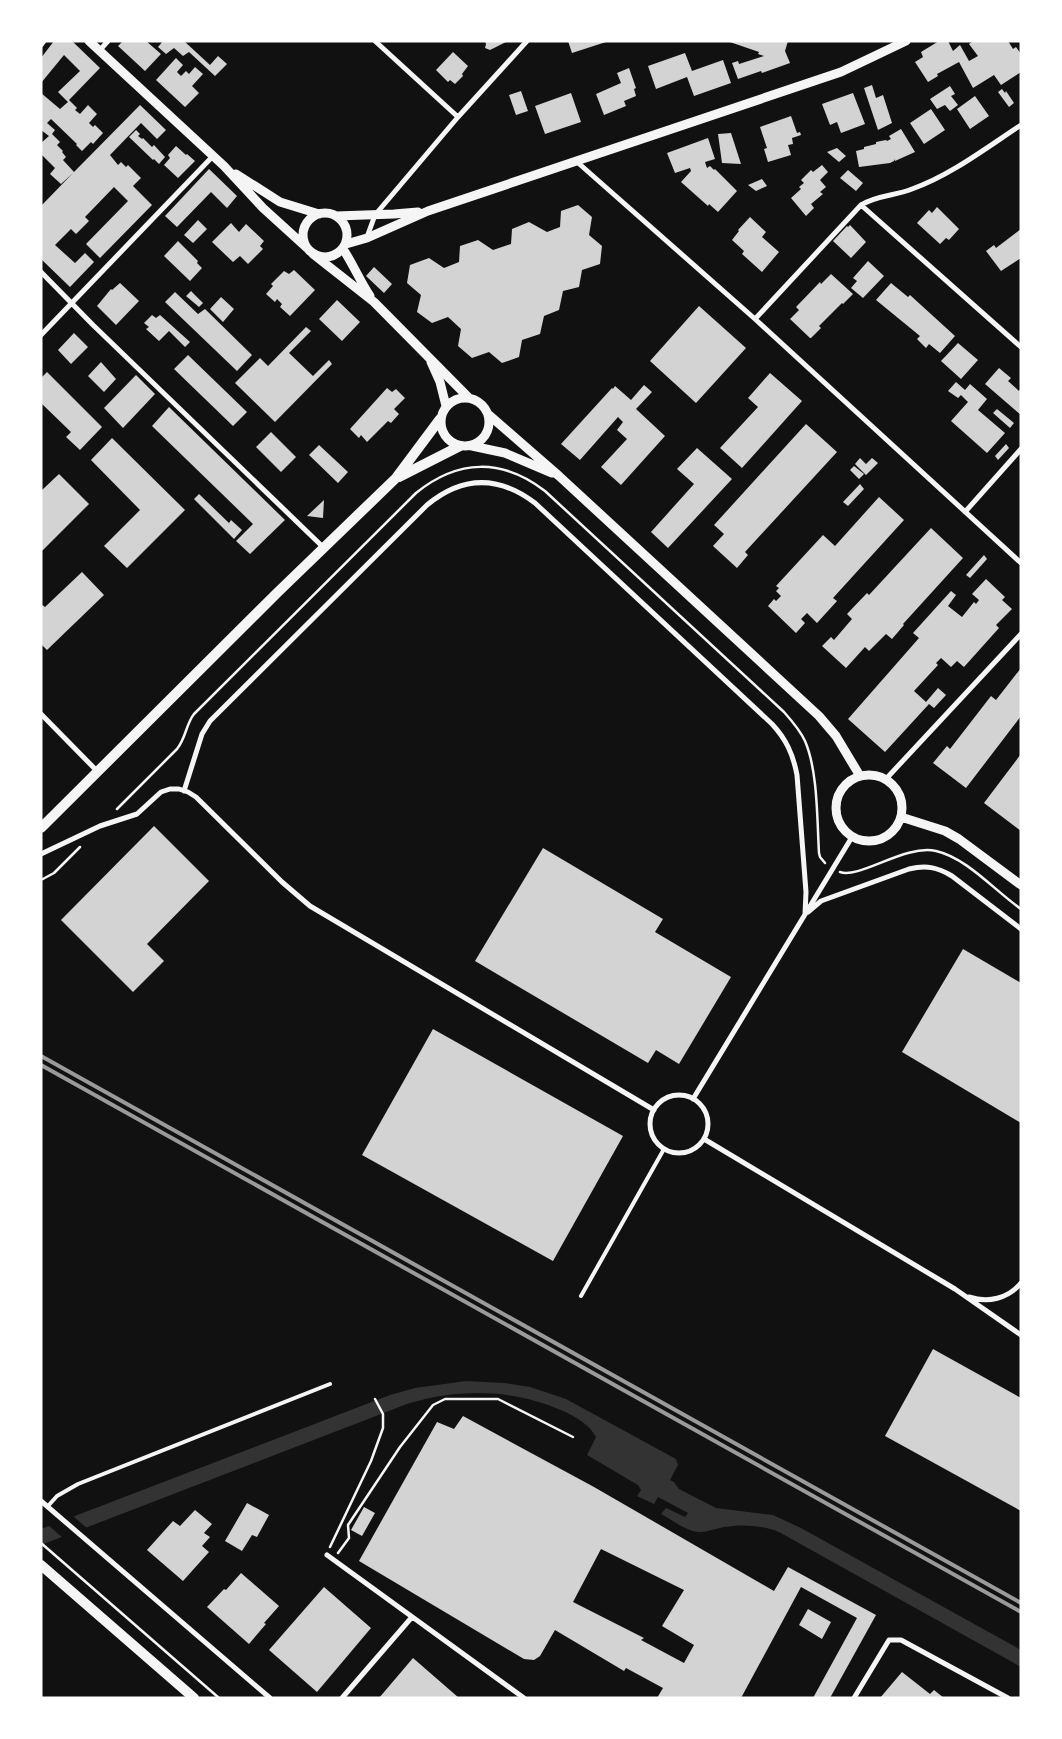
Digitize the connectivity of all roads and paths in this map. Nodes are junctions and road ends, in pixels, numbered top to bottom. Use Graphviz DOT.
graph roads {
  1 [pos="44,41"];
  2 [pos="89,41"];
  3 [pos="108,41"];
  4 [pos="375,41"];
  5 [pos="527,41"];
  6 [pos="906,41"];
  7 [pos="41,45"];
  8 [pos="99,51"];
  9 [pos="458,117"];
  10 [pos="1021,125"];
  11 [pos="213,156"];
  12 [pos="575,161"];
  13 [pos="224,166"];
  14 [pos="861,205"];
  15 [pos="428,211"];
  16 [pos="319,214"];
  17 [pos="375,214"];
  18 [pos="336,216"];
  19 [pos="367,238"];
  20 [pos="344,247"];
  21 [pos="310,251"];
  22 [pos="41,272"];
  23 [pos="374,302"];
  24 [pos="72,303"];
  25 [pos="755,319"];
  26 [pos="41,335"];
  27 [pos="1021,347"];
  28 [pos="429,357"];
  29 [pos="468,397"];
  30 [pos="446,406"];
  31 [pos="489,415"];
  32 [pos="440,419"];
  33 [pos="460,446"];
  34 [pos="472,446"];
  35 [pos="1021,448"];
  36 [pos="559,476"];
  37 [pos="396,478"];
  38 [pos="965,512"];
  39 [pos="324,548"];
  40 [pos="1021,563"];
  41 [pos="1021,634"];
  42 [pos="41,714"];
  43 [pos="97,771"];
  44 [pos="860,776"];
  45 [pos="886,780"];
  46 [pos="184,790"];
  47 [pos="900,817"];
  48 [pos="100,826"];
  49 [pos="41,828"];
  50 [pos="852,837"];
  51 [pos="81,846"];
  52 [pos="41,854"];
  53 [pos="833,868"];
  54 [pos="41,880"];
  55 [pos="1021,885"];
  56 [pos="1021,909"];
  57 [pos="805,914"];
  58 [pos="1021,929"];
  59 [pos="694,1099"];
  60 [pos="654,1110"];
  61 [pos="704,1139"];
  62 [pos="664,1149"];
  63 [pos="1021,1283"];
  64 [pos="955,1289"];
  65 [pos="581,1296"];
  66 [pos="1021,1335"];
  67 [pos="330,1384"];
  68 [pos="375,1399"];
  69 [pos="573,1437"];
  70 [pos="41,1501"];
  71 [pos="48,1506"];
  72 [pos="41,1543"];
  73 [pos="327,1556"];
  74 [pos="333,1560"];
  75 [pos="41,1566"];
  76 [pos="412,1617"];
  77 [pos="194,1698"];
  78 [pos="219,1698"];
  79 [pos="270,1698"];
  80 [pos="342,1698"];
  81 [pos="524,1698"];
  82 [pos="854,1698"];
  83 [pos="1008,1698"];
  1 -- 7 [label="street"];
  2 -- 8 [label="street"];
  3 -- 8 [label="street"];
  4 -- 9 [label="street"];
  5 -- 9 [label="street"];
  6 -- 12 [label="street"];
  8 -- 11 [label="street"];
  9 -- 17 [label="street"];
  10 -- 14 [label="street"];
  11 -- 13 [label="street"];
  11 -- 24 [label="street"];
  12 -- 15 [label="street"];
  12 -- 25 [label="street"];
  13 -- 16 [label="street"];
  13 -- 21 [label="street"];
  14 -- 25 [label="street"];
  14 -- 27 [label="street"];
  15 -- 17 [label="street"];
  15 -- 19 [label="street"];
  16 -- 18 [label="street"];
  16 -- 21 [label="street"];
  17 -- 18 [label="street"];
  17 -- 19 [label="street"];
  18 -- 20 [label="street"];
  19 -- 20 [label="street"];
  20 -- 21 [label="street"];
  20 -- 23 [label="street"];
  21 -- 23 [label="street"];
  22 -- 24 [label="street"];
  23 -- 28 [label="street"];
  24 -- 26 [label="street"];
  24 -- 39 [label="street"];
  25 -- 38 [label="street"];
  28 -- 29 [label="street"];
  28 -- 30 [label="street"];
  29 -- 30 [label="street"];
  29 -- 31 [label="street"];
  30 -- 32 [label="street"];
  31 -- 34 [label="street"];
  31 -- 36 [label="street"];
  32 -- 33 [label="street"];
  32 -- 37 [label="main road"];
  33 -- 34 [label="street"];
  33 -- 37 [label="main road"];
  34 -- 36 [label="street"];
  35 -- 38 [label="street"];
  36 -- 44 [label="street"];
  37 -- 39 [label="main road"];
  38 -- 40 [label="street"];
  39 -- 43 [label="main road"];
  41 -- 45 [label="street"];
  42 -- 43 [label="street"];
  43 -- 49 [label="main road"];
  44 -- 45 [label="street"];
  44 -- 50 [label="street"];
  45 -- 47 [label="street"];
  46 -- 48 [label="street"];
  46 -- 57 [label="street"];
  46 -- 60 [label="street"];
  47 -- 50 [label="street"];
  47 -- 55 [label="street"];
  48 -- 52 [label="street"];
  48 -- 53 [label="path"];
  50 -- 53 [label="street"];
  51 -- 54 [label="path"];
  53 -- 56 [label="path"];
  53 -- 57 [label="street"];
  57 -- 58 [label="street"];
  57 -- 59 [label="street"];
  59 -- 60 [label="street"];
  59 -- 61 [label="street"];
  60 -- 62 [label="street"];
  61 -- 62 [label="street"];
  61 -- 64 [label="street"];
  62 -- 65 [label="lane"];
  63 -- 64 [label="street"];
  64 -- 66 [label="street"];
  67 -- 71 [label="lane"];
  68 -- 73 [label="path"];
  69 -- 74 [label="path"];
  70 -- 71 [label="street"];
  71 -- 79 [label="street"];
  72 -- 78 [label="path"];
  73 -- 74 [label="street"];
  74 -- 76 [label="street"];
  75 -- 77 [label="main road"];
  76 -- 80 [label="street"];
  76 -- 81 [label="street"];
  82 -- 83 [label="street"];
}
